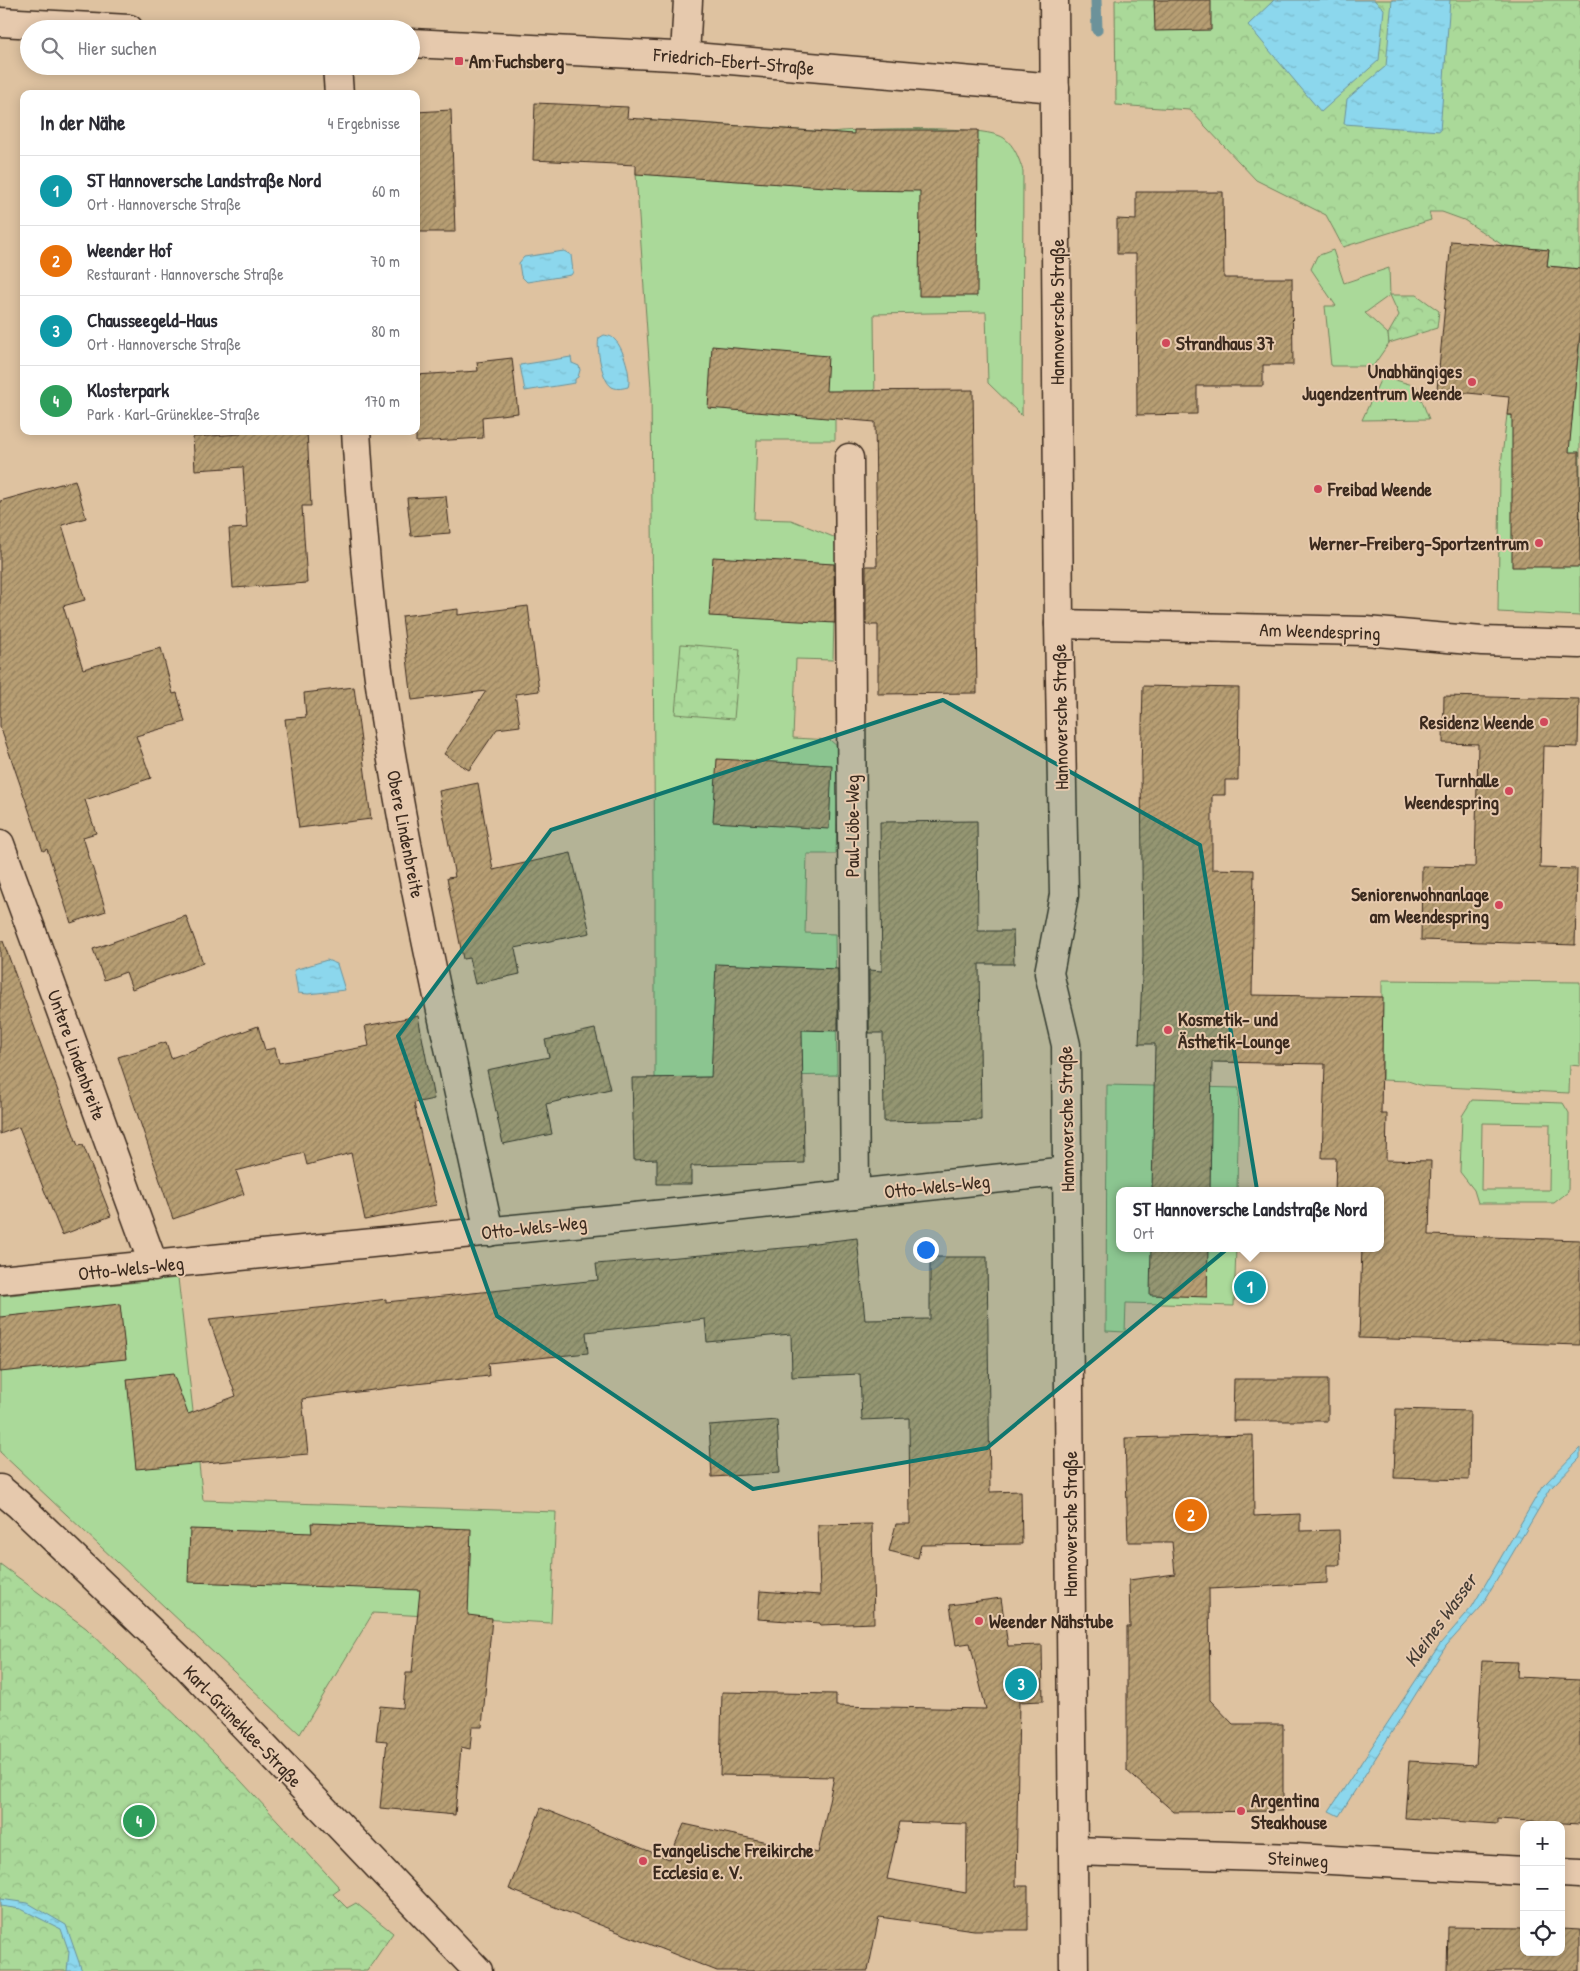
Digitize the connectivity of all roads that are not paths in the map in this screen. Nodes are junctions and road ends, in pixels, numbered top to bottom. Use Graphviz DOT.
graph roads {
  1 [pos="688,0"];
  2 [pos="1054,0"];
  3 [pos="0,22"];
  4 [pos="20,23"];
  5 [pos="420,42"];
  6 [pos="685,56"];
  7 [pos="337,75"];
  8 [pos="1055,88"];
  9 [pos="338,90"];
  10 [pos="356,435"];
  11 [pos="849,458"];
  12 [pos="1059,624"];
  13 [pos="1580,644"];
  14 [pos="0,844"];
  15 [pos="1067,1171"];
  16 [pos="855,1194"];
  17 [pos="489,1232"];
  18 [pos="154,1266"];
  19 [pos="0,1280"];
  20 [pos="0,1489"];
  21 [pos="1073,1851"];
  22 [pos="1520,1871"];
  23 [pos="1565,1873"];
  24 [pos="1580,1874"];
  25 [pos="478,1971"];
  26 [pos="1074,1971"];
  1 -- 6 [label="street"];
  2 -- 8 [label="street, Hannoversche Straße"];
  3 -- 4 [label="street"];
  5 -- 6 [label="street, Friedrich-Ebert-Straße"];
  6 -- 8 [label="street, Friedrich-Ebert-Straße"];
  7 -- 9 [label="street"];
  8 -- 12 [label="street, Hannoversche Straße"];
  10 -- 17 [label="street, Obere Lindenbreite"];
  11 -- 16 [label="street, Paul-Löbe-Weg"];
  12 -- 13 [label="street, Am Weendespring"];
  12 -- 15 [label="street, Hannoversche Straße"];
  14 -- 18 [label="street, Untere Lindenbreite"];
  15 -- 16 [label="street, Otto-Wels-Weg"];
  15 -- 21 [label="street, Hannoversche Straße"];
  16 -- 17 [label="street, Otto-Wels-Weg"];
  17 -- 18 [label="street, Otto-Wels-Weg"];
  18 -- 19 [label="street, Otto-Wels-Weg"];
  20 -- 25 [label="street, Karl-Grüneklee-Straße"];
  21 -- 22 [label="street, Steinweg"];
  21 -- 26 [label="street, Hannoversche Straße"];
  23 -- 24 [label="street"];
}
